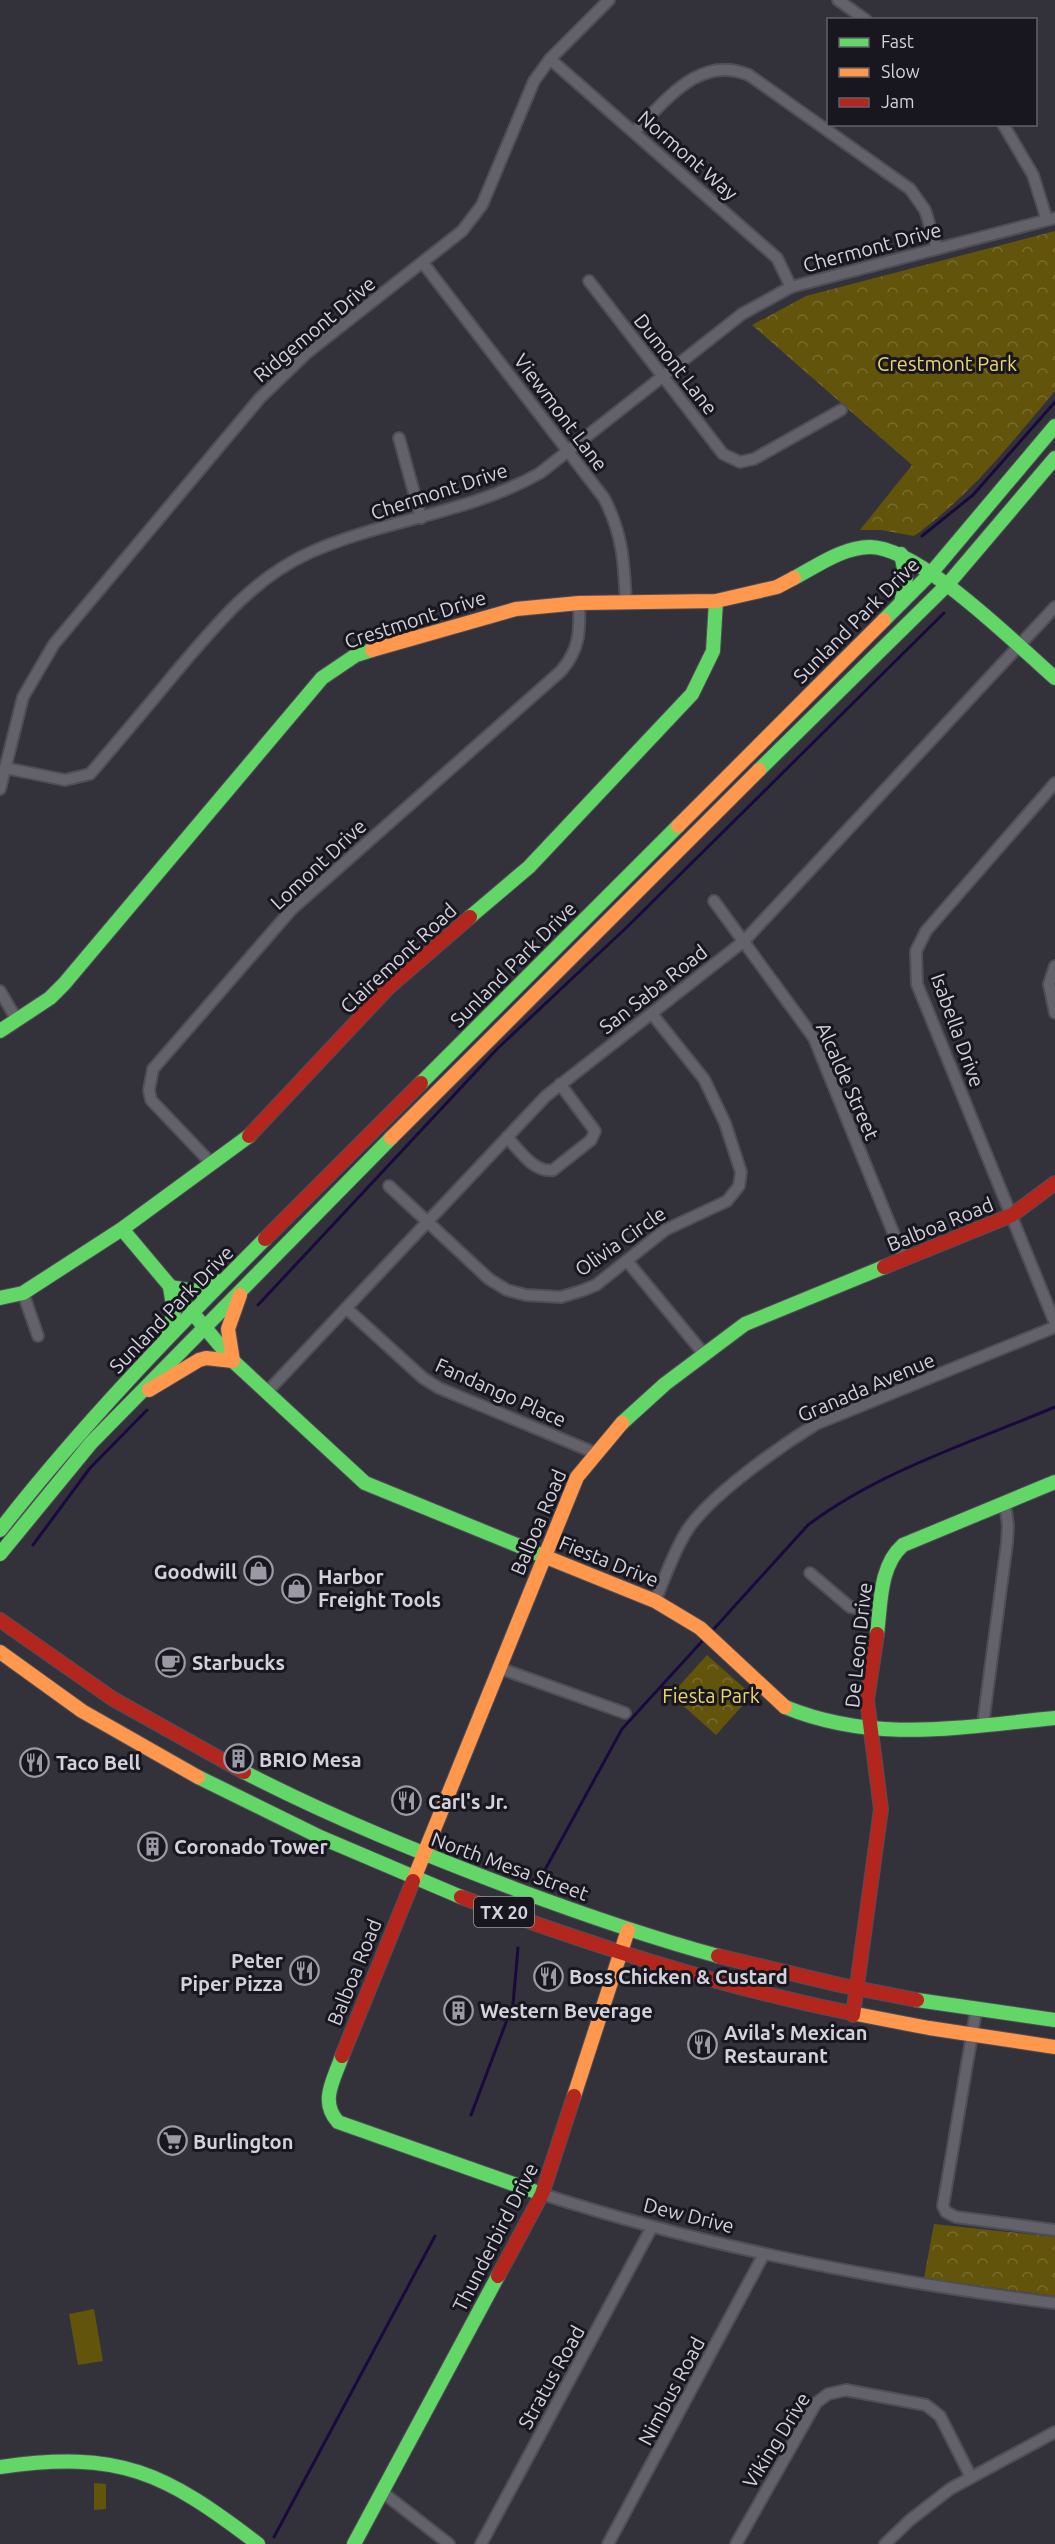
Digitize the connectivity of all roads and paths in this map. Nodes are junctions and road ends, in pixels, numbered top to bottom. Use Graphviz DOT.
graph roads {
  1 [pos="609,0"];
  2 [pos="838,0"];
  3 [pos="863,18"];
  4 [pos="550,59"];
  5 [pos="1004,126"];
  6 [pos="634,132"];
  7 [pos="1051,219"];
  8 [pos="937,249"];
  9 [pos="423,263"];
  10 [pos="589,281"];
  11 [pos="791,287"];
  12 [pos="663,376"];
  13 [pos="841,410"];
  14 [pos="1055,426"];
  15 [pos="399,438"];
  16 [pos="568,450"];
  17 [pos="1055,458"];
  18 [pos="421,518"];
  19 [pos="901,554"];
  20 [pos="932,572"];
  21 [pos="948,584"];
  22 [pos="716,600"];
  23 [pos="579,603"];
  24 [pos="626,603"];
  25 [pos="901,603"];
  26 [pos="1055,607"];
  27 [pos="1020,647"];
  28 [pos="1055,678"];
  29 [pos="5,768"];
  30 [pos="1055,783"];
  31 [pos="0,789"];
  32 [pos="714,901"];
  33 [pos="744,941"];
  34 [pos="1055,966"];
  35 [pos="0,991"];
  36 [pos="1055,1013"];
  37 [pos="652,1014"];
  38 [pos="17,1020"];
  39 [pos="0,1031"];
  40 [pos="560,1084"];
  41 [pos="507,1137"];
  42 [pos="212,1164"];
  43 [pos="1055,1183"];
  44 [pos="389,1186"];
  45 [pos="1012,1215"];
  46 [pos="427,1223"];
  47 [pos="122,1229"];
  48 [pos="904,1259"];
  49 [pos="627,1261"];
  50 [pos="229,1277"];
  51 [pos="170,1287"];
  52 [pos="243,1287"];
  53 [pos="23,1293"];
  54 [pos="0,1298"];
  55 [pos="346,1308"];
  56 [pos="193,1314"];
  57 [pos="1055,1325"];
  58 [pos="203,1327"];
  59 [pos="38,1336"];
  60 [pos="167,1338"];
  61 [pos="704,1354"];
  62 [pos="233,1361"];
  63 [pos="267,1392"];
  64 [pos="132,1400"];
  65 [pos="593,1452"];
  66 [pos="51,1464"];
  67 [pos="63,1474"];
  68 [pos="1055,1482"];
  69 [pos="1005,1503"];
  70 [pos="0,1530"];
  71 [pos="0,1554"];
  72 [pos="544,1556"];
  73 [pos="810,1573"];
  74 [pos="655,1601"];
  75 [pos="879,1612"];
  76 [pos="0,1620"];
  77 [pos="0,1652"];
  78 [pos="499,1668"];
  79 [pos="109,1697"];
  80 [pos="625,1713"];
  81 [pos="92,1717"];
  82 [pos="1055,1719"];
  83 [pos="983,1724"];
  84 [pos="870,1731"];
  85 [pos="288,1794"];
  86 [pos="274,1817"];
  87 [pos="424,1856"];
  88 [pos="414,1879"];
  89 [pos="628,1930"];
  90 [pos="621,1955"];
  91 [pos="858,1990"];
  92 [pos="976,2011"];
  93 [pos="853,2015"];
  94 [pos="1055,2020"];
  95 [pos="972,2037"];
  96 [pos="1055,2047"];
  97 [pos="329,2112"];
  98 [pos="542,2194"];
  99 [pos="652,2227"];
  100 [pos="1055,2230"];
  101 [pos="764,2254"];
  102 [pos="1055,2303"];
  103 [pos="1055,2432"];
  104 [pos="0,2467"];
  105 [pos="971,2477"];
  106 [pos="382,2492"];
  107 [pos="258,2544"];
  108 [pos="354,2544"];
  109 [pos="449,2544"];
  110 [pos="481,2544"];
  111 [pos="608,2544"];
  112 [pos="736,2544"];
  113 [pos="885,2544"];
  1 -- 4 [label="street, Ridgemont Drive"];
  2 -- 3 [label="street"];
  4 -- 6 [label="street, Normont Way"];
  4 -- 9 [label="street, Ridgemont Drive"];
  5 -- 7 [label="street"];
  6 -- 8 [label="street"];
  6 -- 11 [label="street, Normont Way"];
  7 -- 8 [label="street, Chermont Drive"];
  8 -- 11 [label="street, Chermont Drive"];
  9 -- 16 [label="street, Viewmont Lane"];
  9 -- 29 [label="street, Ridgemont Drive"];
  10 -- 12 [label="street, Dumont Lane"];
  11 -- 12 [label="street, Chermont Drive"];
  12 -- 13 [label="street, Dumont Lane"];
  12 -- 16 [label="street, Chermont Drive"];
  14 -- 20 [label="street, Sunland Park Drive"];
  15 -- 18 [label="street"];
  16 -- 18 [label="street, Chermont Drive"];
  16 -- 24 [label="street, Viewmont Lane"];
  17 -- 21 [label="street, Sunland Park Drive"];
  18 -- 29 [label="street, Chermont Drive"];
  19 -- 20 [label="street, Crestmont Drive"];
  19 -- 22 [label="street, Crestmont Drive"];
  19 -- 25 [label="street"];
  20 -- 21 [label="street, Crestmont Drive"];
  20 -- 25 [label="street, Sunland Park Drive"];
  21 -- 27 [label="street, Crestmont Drive"];
  21 -- 52 [label="street, Sunland Park Drive"];
  22 -- 24 [label="street, Crestmont Drive"];
  22 -- 42 [label="street, Clairemont Road"];
  23 -- 24 [label="street, Crestmont Drive"];
  23 -- 38 [label="street, Crestmont Drive"];
  23 -- 42 [label="street, Lomont Drive"];
  25 -- 50 [label="street, Sunland Park Drive"];
  26 -- 27 [label="street, San Saba Road"];
  27 -- 28 [label="street, Crestmont Drive"];
  27 -- 33 [label="street, San Saba Road"];
  29 -- 31 [label="street, Ridgemont Drive"];
  30 -- 45 [label="street, Isabella Drive"];
  32 -- 33 [label="street, Alcalde Street"];
  33 -- 37 [label="street, San Saba Road"];
  33 -- 48 [label="street, Alcalde Street"];
  34 -- 36 [label="street"];
  35 -- 38 [label="street"];
  37 -- 40 [label="street, San Saba Road"];
  37 -- 49 [label="street, Olivia Circle"];
  38 -- 39 [label="street, Crestmont Drive"];
  40 -- 41 [label="street, San Saba Road"];
  40 -- 41 [label="street"];
  41 -- 46 [label="street, San Saba Road"];
  42 -- 47 [label="street, Clairemont Road"];
  43 -- 45 [label="street, Balboa Road"];
  44 -- 46 [label="street, Olivia Circle"];
  45 -- 48 [label="street, Balboa Road"];
  45 -- 57 [label="street, Isabella Drive"];
  46 -- 49 [label="street, Olivia Circle"];
  46 -- 55 [label="street, San Saba Road"];
  47 -- 51 [label="street, Fiesta Drive"];
  47 -- 53 [label="street, Clairemont Road"];
  48 -- 61 [label="street, Balboa Road"];
  49 -- 61 [label="street"];
  50 -- 51 [label="street"];
  50 -- 56 [label="street, Sunland Park Drive"];
  51 -- 56 [label="street, Fiesta Drive"];
  51 -- 60 [label="street"];
  52 -- 58 [label="street, Sunland Park Drive"];
  52 -- 62 [label="street"];
  53 -- 54 [label="street, Clairemont Road"];
  53 -- 59 [label="street"];
  55 -- 63 [label="street, San Saba Road"];
  55 -- 65 [label="street, Fandango Place"];
  56 -- 58 [label="street, Fiesta Drive"];
  56 -- 60 [label="street, Sunland Park Drive"];
  57 -- 74 [label="street, Granada Avenue"];
  58 -- 62 [label="street, Fiesta Drive"];
  58 -- 64 [label="street, Sunland Park Drive"];
  60 -- 66 [label="street, Sunland Park Drive"];
  61 -- 65 [label="street, Balboa Road"];
  62 -- 63 [label="street, Fiesta Drive"];
  62 -- 64 [label="street"];
  63 -- 72 [label="street, Fiesta Drive"];
  64 -- 67 [label="street, Sunland Park Drive"];
  65 -- 72 [label="street, Balboa Road"];
  66 -- 67 [label="street"];
  66 -- 70 [label="street, Sunland Park Drive"];
  67 -- 71 [label="street, Sunland Park Drive"];
  68 -- 69 [label="street, De Leon Drive"];
  69 -- 75 [label="street, De Leon Drive"];
  69 -- 83 [label="street"];
  72 -- 74 [label="street, Fiesta Drive"];
  72 -- 78 [label="street, Balboa Road"];
  73 -- 75 [label="street"];
  74 -- 84 [label="street, Fiesta Drive"];
  75 -- 84 [label="street, De Leon Drive"];
  76 -- 79 [label="street, North Mesa Street / TX 20"];
  77 -- 81 [label="street, TX 20"];
  78 -- 80 [label="street"];
  78 -- 87 [label="street, Balboa Road"];
  79 -- 81 [label="street"];
  79 -- 85 [label="street, North Mesa Street / TX 20"];
  81 -- 86 [label="street, TX 20"];
  82 -- 83 [label="street, Fiesta Drive"];
  83 -- 84 [label="street, Fiesta Drive"];
  84 -- 91 [label="street, De Leon Drive"];
  85 -- 86 [label="street"];
  85 -- 87 [label="street, North Mesa Street / TX 20"];
  86 -- 88 [label="street, TX 20"];
  87 -- 88 [label="street, Balboa Road"];
  87 -- 89 [label="street, North Mesa Street / TX 20"];
  88 -- 90 [label="street, TX 20"];
  88 -- 97 [label="street, Balboa Road"];
  89 -- 90 [label="street, Thunderbird Drive"];
  89 -- 91 [label="street, North Mesa Street / TX 20"];
  90 -- 93 [label="street, TX 20"];
  90 -- 98 [label="street, Thunderbird Drive"];
  91 -- 92 [label="street, North Mesa Street / TX 20"];
  91 -- 93 [label="street, De Leon Drive"];
  92 -- 94 [label="street, North Mesa Street / TX 20"];
  92 -- 95 [label="street"];
  93 -- 95 [label="street, TX 20"];
  95 -- 96 [label="street, TX 20"];
  95 -- 100 [label="street"];
  97 -- 98 [label="street, Dew Drive"];
  98 -- 99 [label="street, Dew Drive"];
  98 -- 106 [label="street, Thunderbird Drive"];
  99 -- 101 [label="street, Dew Drive"];
  99 -- 110 [label="street, Stratus Road"];
  101 -- 102 [label="street, Dew Drive"];
  101 -- 111 [label="street, Nimbus Road"];
  103 -- 105 [label="street"];
  104 -- 107 [label="street"];
  105 -- 112 [label="street, Viking Drive"];
  105 -- 113 [label="street"];
  106 -- 108 [label="street, Thunderbird Drive"];
  106 -- 109 [label="street"];
}
